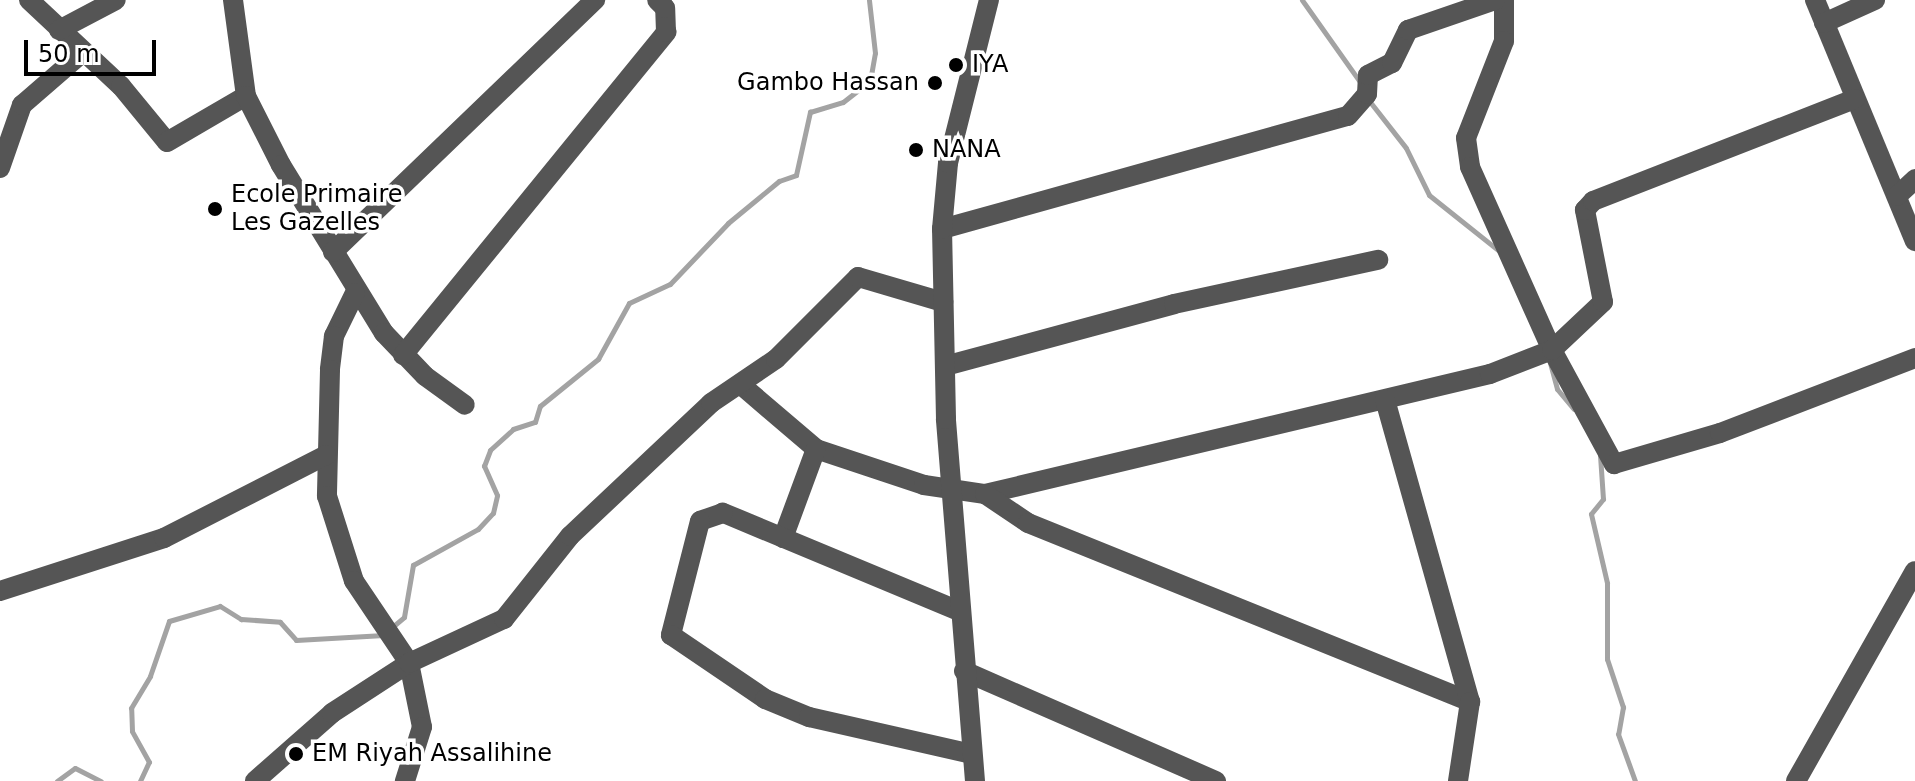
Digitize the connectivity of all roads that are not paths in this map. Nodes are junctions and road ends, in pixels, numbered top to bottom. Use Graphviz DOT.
graph roads {
  1 [pos="29,0"];
  2 [pos="116,0"];
  3 [pos="233,0"];
  4 [pos="595,0"];
  5 [pos="657,0"];
  6 [pos="989,0"];
  7 [pos="1495,0"];
  8 [pos="1504,0"];
  9 [pos="1815,0"];
  10 [pos="1875,0"];
  11 [pos="1824,23"];
  12 [pos="59,30"];
  13 [pos="82,53"];
  14 [pos="246,96"];
  15 [pos="1855,99"];
  16 [pos="0,168"];
  17 [pos="1915,179"];
  18 [pos="1897,196"];
  19 [pos="942,229"];
  20 [pos="1915,241"];
  21 [pos="333,252"];
  22 [pos="1378,260"];
  23 [pos="355,293"];
  24 [pos="943,302"];
  25 [pos="1546,353"];
  26 [pos="403,355"];
  27 [pos="1915,358"];
  28 [pos="945,366"];
  29 [pos="740,384"];
  30 [pos="1385,400"];
  31 [pos="465,405"];
  32 [pos="816,449"];
  33 [pos="326,455"];
  34 [pos="950,489"];
  35 [pos="985,494"];
  36 [pos="783,538"];
  37 [pos="1915,571"];
  38 [pos="0,591"];
  39 [pos="959,611"];
  40 [pos="409,663"];
  41 [pos="964,671"];
  42 [pos="1470,702"];
  43 [pos="972,754"];
  44 [pos="255,781"];
  45 [pos="405,781"];
  46 [pos="975,781"];
  47 [pos="1216,781"];
  48 [pos="1458,781"];
  49 [pos="1796,781"];
  1 -- 12 [label="street"];
  2 -- 12 [label="street"];
  3 -- 14 [label="street"];
  4 -- 21 [label="street"];
  5 -- 26 [label="street"];
  6 -- 19 [label="street"];
  7 -- 19 [label="street"];
  8 -- 25 [label="street"];
  9 -- 11 [label="street"];
  10 -- 11 [label="street"];
  11 -- 15 [label="street"];
  12 -- 13 [label="street"];
  13 -- 14 [label="street"];
  13 -- 16 [label="street"];
  14 -- 21 [label="street"];
  15 -- 18 [label="street"];
  15 -- 25 [label="street"];
  17 -- 18 [label="street"];
  18 -- 20 [label="street"];
  19 -- 24 [label="street"];
  21 -- 23 [label="street"];
  22 -- 28 [label="street"];
  23 -- 26 [label="street"];
  23 -- 33 [label="street"];
  24 -- 28 [label="street"];
  24 -- 29 [label="street"];
  25 -- 27 [label="street"];
  25 -- 30 [label="street"];
  26 -- 31 [label="street"];
  28 -- 34 [label="street"];
  29 -- 32 [label="street"];
  29 -- 40 [label="street"];
  30 -- 35 [label="street"];
  30 -- 42 [label="street"];
  32 -- 34 [label="street"];
  32 -- 36 [label="street"];
  33 -- 38 [label="street"];
  33 -- 40 [label="street"];
  34 -- 35 [label="street"];
  34 -- 39 [label="street"];
  35 -- 42 [label="street"];
  36 -- 39 [label="street"];
  36 -- 43 [label="street"];
  37 -- 49 [label="street"];
  39 -- 41 [label="street"];
  40 -- 44 [label="street"];
  40 -- 45 [label="street"];
  41 -- 43 [label="street"];
  41 -- 47 [label="street"];
  42 -- 48 [label="street"];
  43 -- 46 [label="street"];
}
